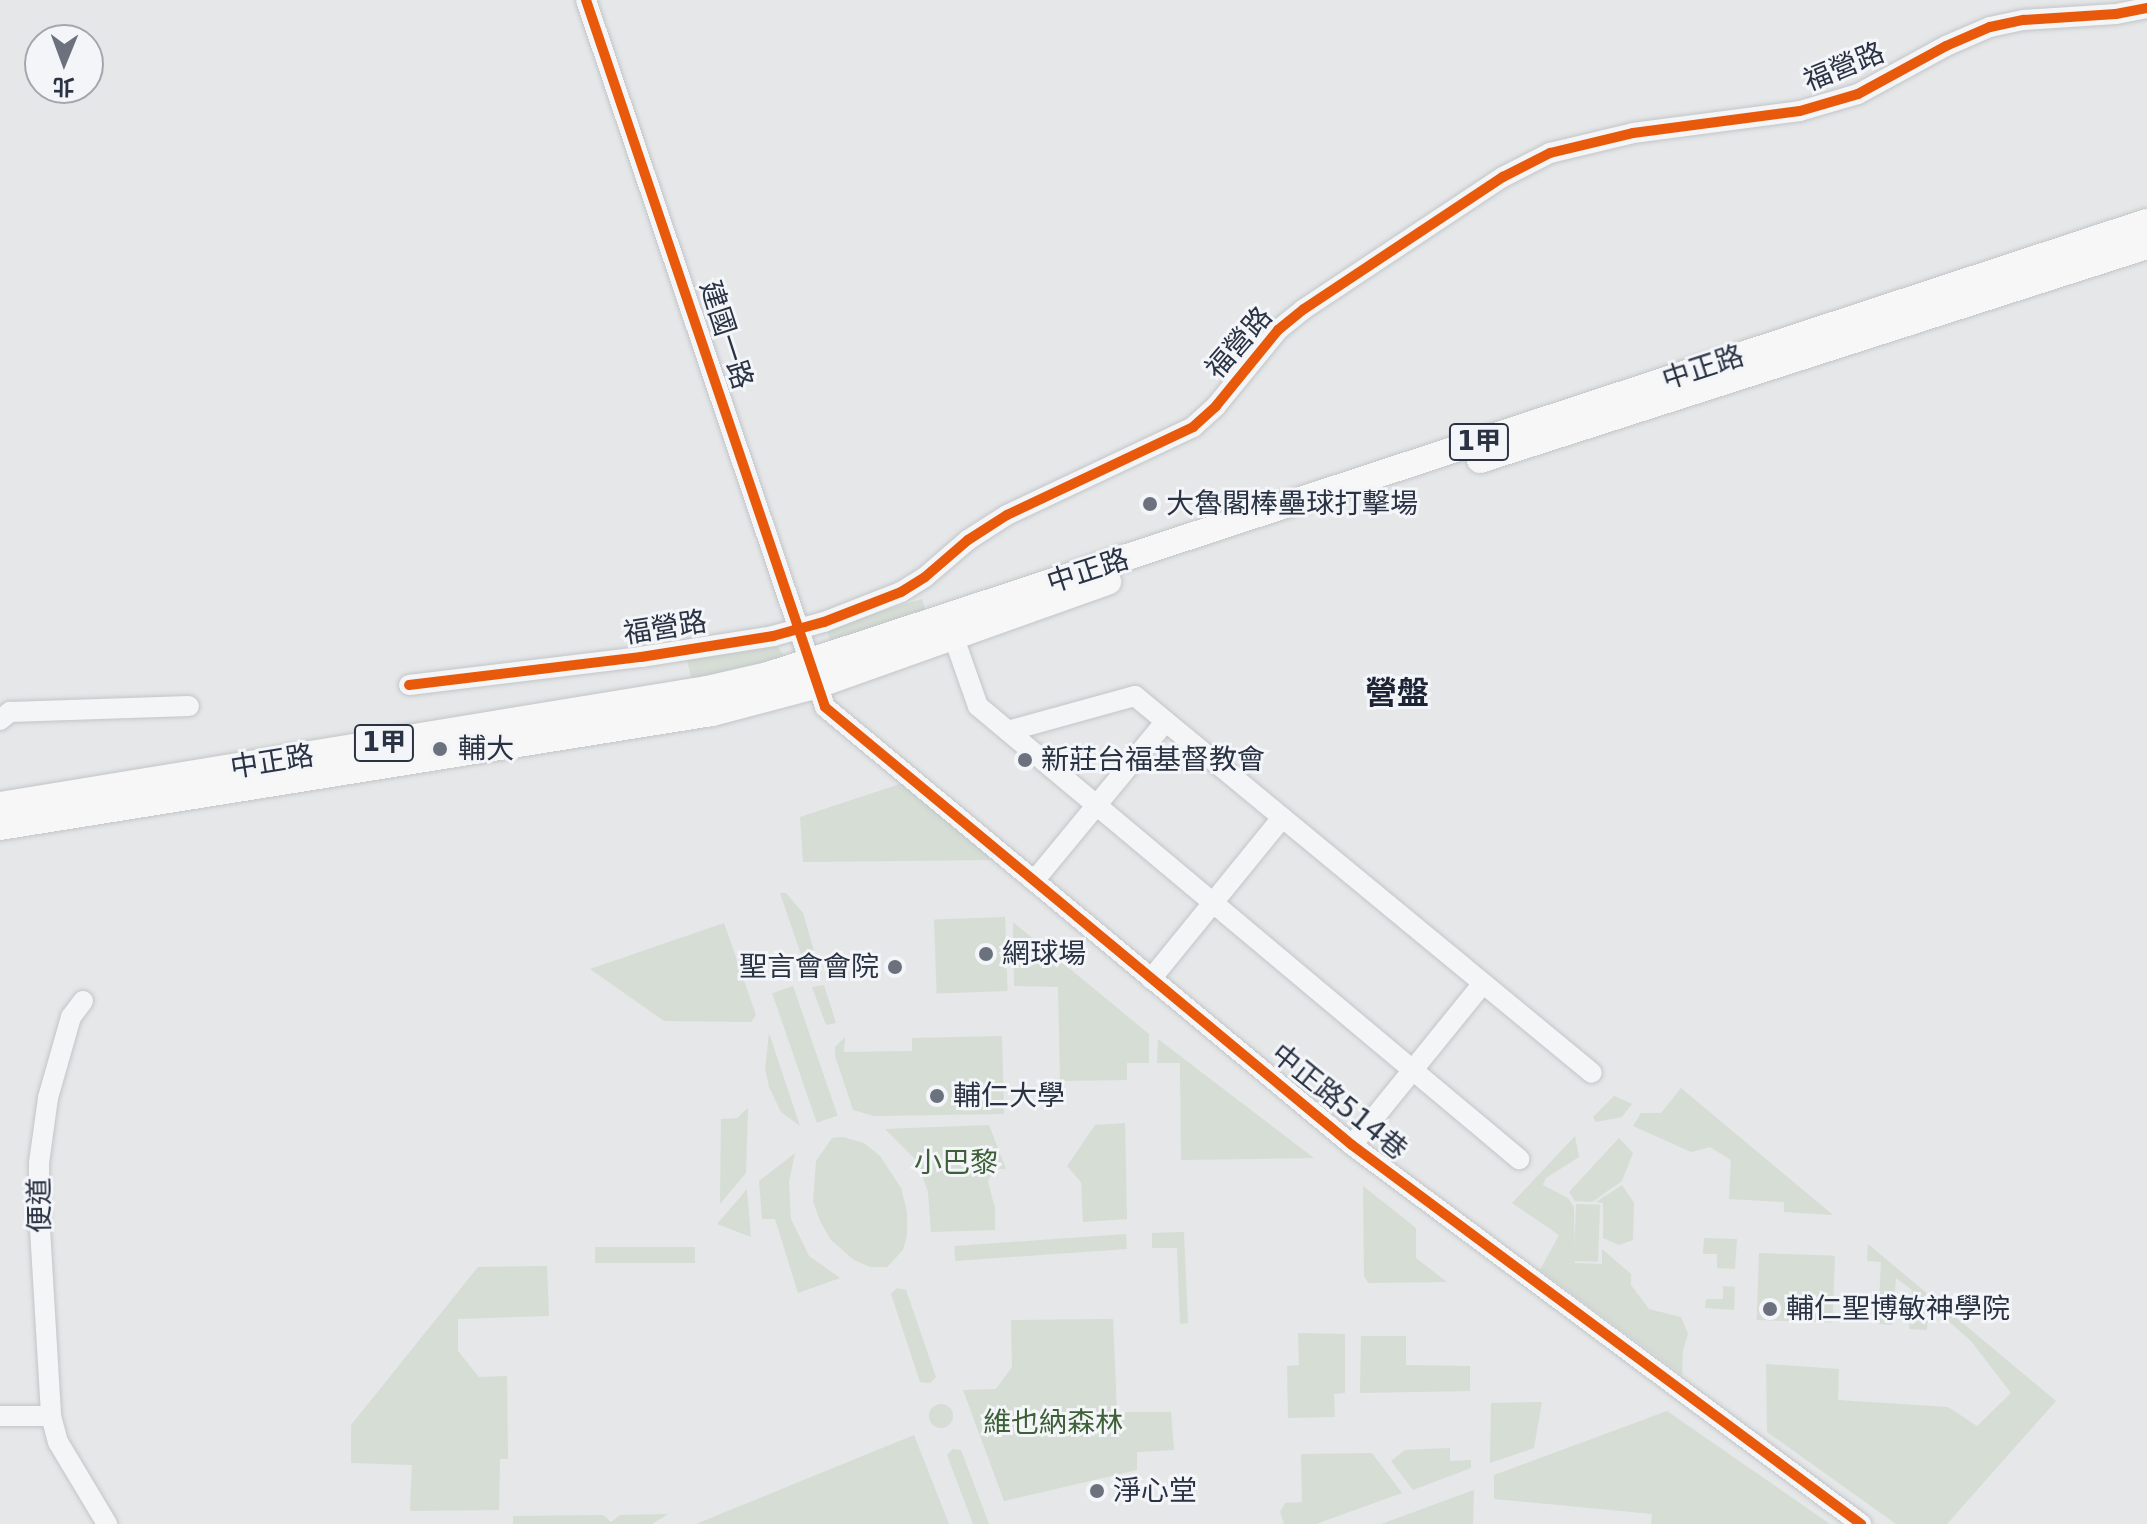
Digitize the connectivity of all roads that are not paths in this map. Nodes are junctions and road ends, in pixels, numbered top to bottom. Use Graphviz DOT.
graph roads {
  1 [pos="586,0"];
  2 [pos="2147,8"];
  3 [pos="2147,222"];
  4 [pos="2147,246"];
  5 [pos="801,629"];
  6 [pos="954,638"];
  7 [pos="814,674"];
  8 [pos="409,685"];
  9 [pos="189,706"];
  10 [pos="682,706"];
  11 [pos="0,720"];
  12 [pos="1166,721"];
  13 [pos="1008,731"];
  14 [pos="0,805"];
  15 [pos="1096,805"];
  16 [pos="1282,818"];
  17 [pos="0,827"];
  18 [pos="1034,881"];
  19 [pos="1213,903"];
  20 [pos="1151,979"];
  21 [pos="1483,983"];
  22 [pos="83,1001"];
  23 [pos="1413,1070"];
  24 [pos="1592,1073"];
  25 [pos="1352,1145"];
  26 [pos="1519,1159"];
  27 [pos="0,1416"];
  28 [pos="51,1416"];
  29 [pos="107,1524"];
  30 [pos="1861,1524"];
  1 -- 5 [label="street, 建國一路"];
  2 -- 5 [label="street, 福營路"];
  3 -- 7 [label="main road, 中正路 / 1甲"];
  4 -- 6 [label="main road, 中正路 / 1甲"];
  5 -- 7 [label="street, 建國一路"];
  5 -- 8 [label="street, 福營路"];
  6 -- 7 [label="main road, 中正路 / 1甲"];
  6 -- 13 [label="street"];
  7 -- 10 [label="main road, 中正路 / 1甲"];
  7 -- 18 [label="street, 中正路514巷"];
  9 -- 11 [label="street"];
  10 -- 14 [label="main road, 中正路 / 1甲"];
  10 -- 17 [label="main road, 中正路 / 1甲"];
  12 -- 13 [label="street"];
  12 -- 15 [label="street"];
  12 -- 16 [label="street"];
  13 -- 15 [label="street"];
  15 -- 18 [label="street"];
  15 -- 19 [label="street"];
  16 -- 19 [label="street"];
  16 -- 21 [label="street"];
  18 -- 20 [label="street, 中正路514巷"];
  19 -- 20 [label="street"];
  19 -- 23 [label="street"];
  20 -- 25 [label="street, 中正路514巷"];
  21 -- 23 [label="street"];
  21 -- 24 [label="street"];
  22 -- 28 [label="street, 便道"];
  23 -- 25 [label="street"];
  23 -- 26 [label="street"];
  25 -- 30 [label="street, 中正路514巷"];
  27 -- 28 [label="street"];
  28 -- 29 [label="street, 便道"];
}
